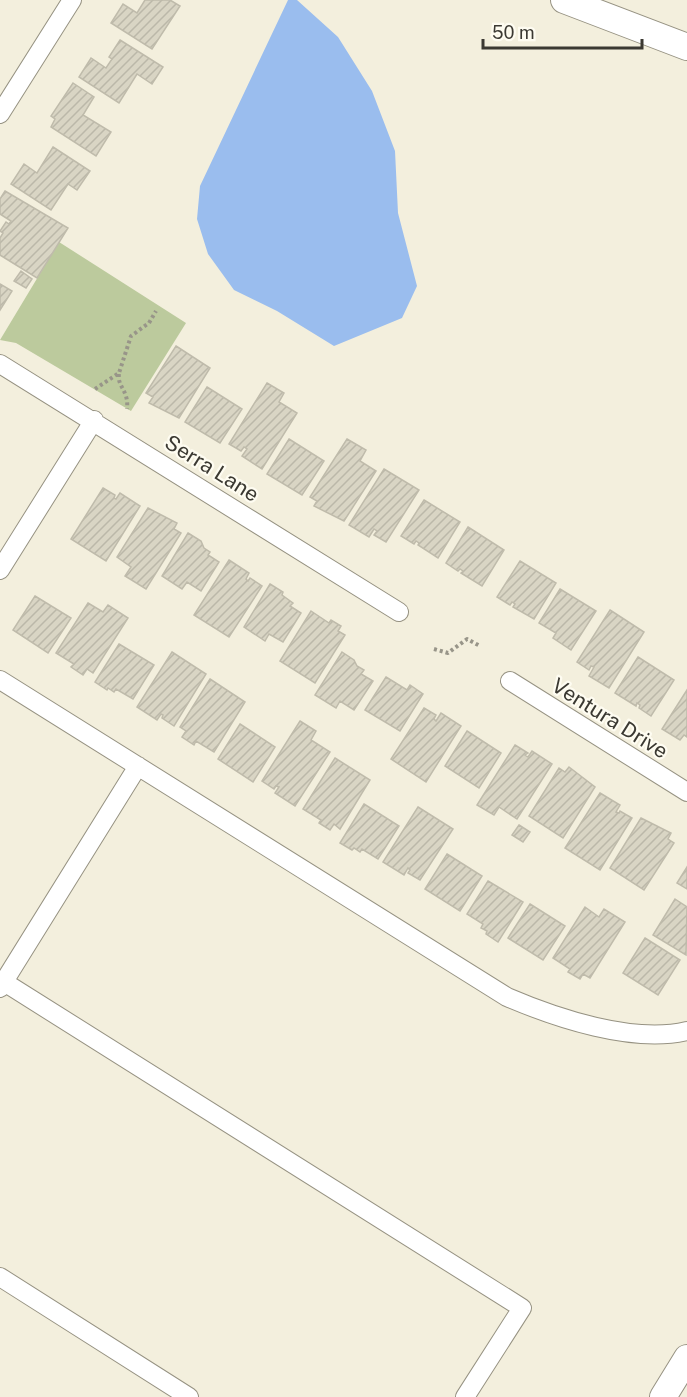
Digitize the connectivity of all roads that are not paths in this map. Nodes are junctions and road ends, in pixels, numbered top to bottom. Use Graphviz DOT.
graph roads {
  1 [pos="72,0"];
  2 [pos="564,0"];
  3 [pos="687,47"];
  4 [pos="0,114"];
  5 [pos="0,364"];
  6 [pos="94,420"];
  7 [pos="0,570"];
  8 [pos="399,612"];
  9 [pos="0,680"];
  10 [pos="510,681"];
  11 [pos="138,766"];
  12 [pos="687,792"];
  13 [pos="2,985"];
  14 [pos="687,1031"];
  15 [pos="0,1277"];
  16 [pos="684,1370"];
  17 [pos="189,1397"];
  18 [pos="465,1397"];
  19 [pos="663,1397"];
  1 -- 4 [label="street"];
  2 -- 3 [label="street"];
  5 -- 6 [label="street, Serra Lane"];
  6 -- 7 [label="street"];
  6 -- 8 [label="street, Serra Lane"];
  9 -- 11 [label="street"];
  10 -- 12 [label="street, Ventura Drive"];
  11 -- 13 [label="street"];
  11 -- 14 [label="street"];
  13 -- 18 [label="street"];
  15 -- 17 [label="street"];
  16 -- 19 [label="street"];
}
